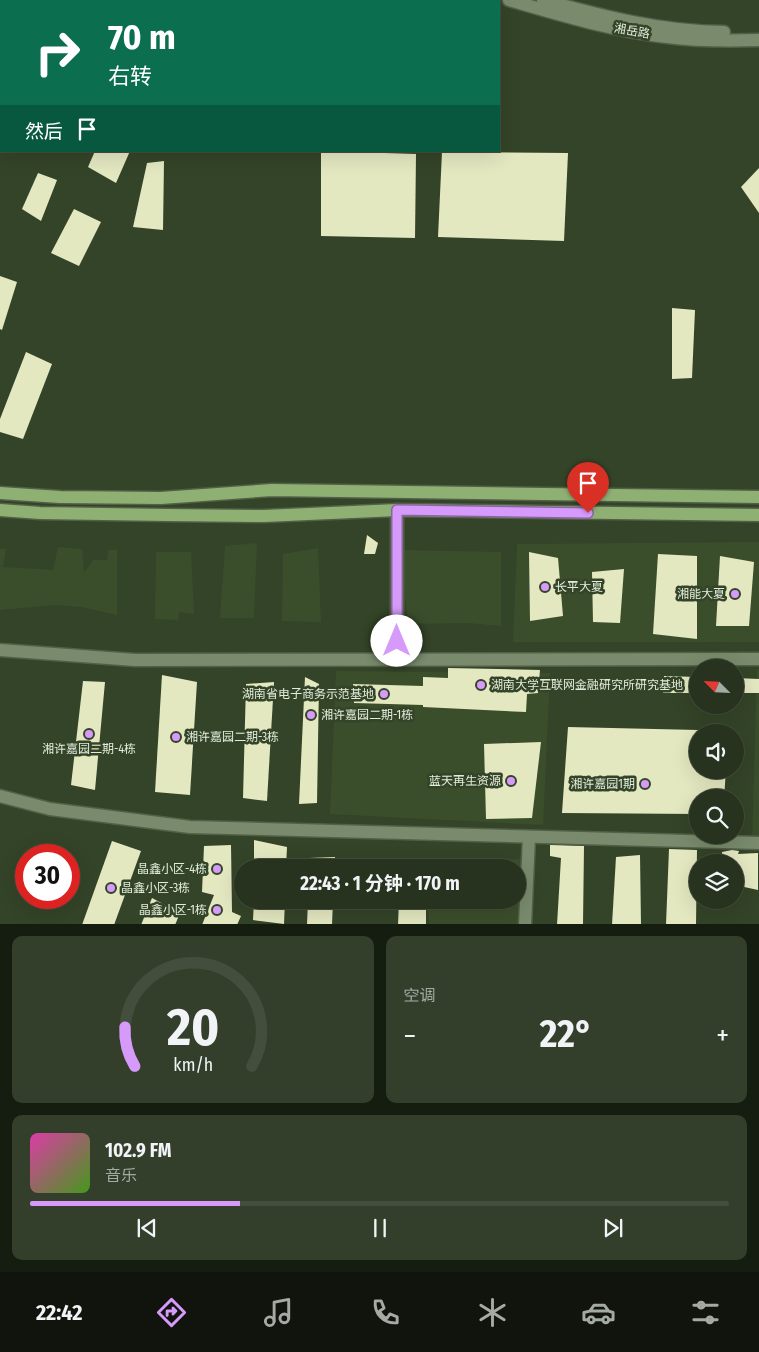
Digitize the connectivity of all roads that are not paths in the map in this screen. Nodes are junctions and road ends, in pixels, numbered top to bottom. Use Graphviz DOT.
graph roads {
  1 [pos="509,0"];
  2 [pos="543,0"];
  3 [pos="759,31"];
  4 [pos="759,40"];
  5 [pos="0,492"];
  6 [pos="759,497"];
  7 [pos="0,510"];
  8 [pos="397,510"];
  9 [pos="759,516"];
  10 [pos="0,650"];
  11 [pos="759,659"];
  12 [pos="397,660"];
  13 [pos="0,796"];
  14 [pos="529,836"];
  15 [pos="759,843"];
  16 [pos="524,924"];
  1 -- 4 [label="street, 湘岳路"];
  2 -- 3 [label="street, 湘岳路"];
  5 -- 6 [label="main road"];
  7 -- 8 [label="main road"];
  8 -- 9 [label="main road"];
  8 -- 12 [label="street"];
  10 -- 12 [label="street"];
  11 -- 12 [label="street"];
  13 -- 14 [label="street"];
  14 -- 15 [label="street"];
  14 -- 16 [label="street"];
}
